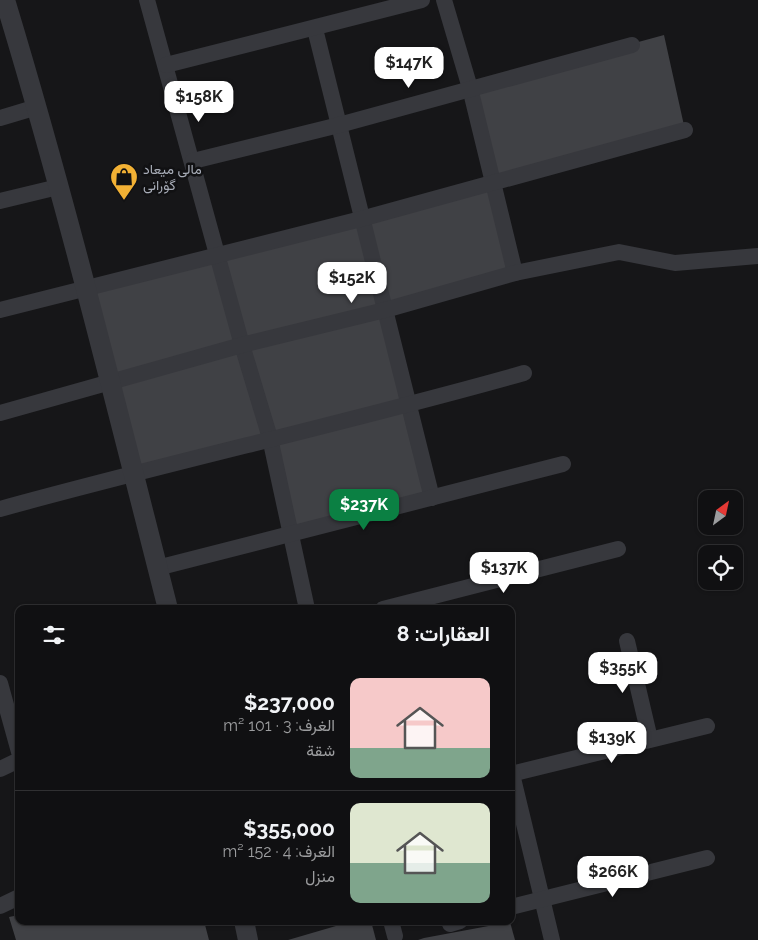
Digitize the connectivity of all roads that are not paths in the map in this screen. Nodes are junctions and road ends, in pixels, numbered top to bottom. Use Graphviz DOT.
graph roads {
  1 [pos="5,0"];
  2 [pos="147,0"];
  3 [pos="422,0"];
  4 [pos="444,0"];
  5 [pos="315,29"];
  6 [pos="632,45"];
  7 [pos="166,64"];
  8 [pos="470,88"];
  9 [pos="37,108"];
  10 [pos="0,118"];
  11 [pos="339,125"];
  12 [pos="685,130"];
  13 [pos="193,161"];
  14 [pos="493,182"];
  15 [pos="58,187"];
  16 [pos="0,201"];
  17 [pos="361,219"];
  18 [pos="217,256"];
  19 [pos="758,256"];
  20 [pos="515,274"];
  21 [pos="86,288"];
  22 [pos="0,310"];
  23 [pos="385,310"];
  24 [pos="242,345"];
  25 [pos="524,373"];
  26 [pos="109,382"];
  27 [pos="408,406"];
  28 [pos="0,413"];
  29 [pos="270,438"];
  30 [pos="563,464"];
  31 [pos="133,472"];
  32 [pos="432,498"];
  33 [pos="0,509"];
  34 [pos="289,534"];
  35 [pos="618,549"];
  36 [pos="157,568"];
  37 [pos="167,605"];
  38 [pos="305,605"];
  39 [pos="398,605"];
  40 [pos="627,641"];
  41 [pos="0,682"];
  42 [pos="707,726"];
  43 [pos="15,737"];
  44 [pos="650,739"];
  45 [pos="15,762"];
  46 [pos="0,769"];
  47 [pos="515,773"];
  48 [pos="515,786"];
  49 [pos="707,858"];
  50 [pos="15,899"];
  51 [pos="542,899"];
  52 [pos="0,906"];
  53 [pos="515,906"];
  54 [pos="245,925"];
  55 [pos="248,940"];
  56 [pos="552,940"];
  1 -- 9 [label="street"];
  2 -- 7 [label="street"];
  3 -- 5 [label="street"];
  4 -- 8 [label="street"];
  5 -- 7 [label="street"];
  5 -- 11 [label="street"];
  6 -- 8 [label="street"];
  7 -- 13 [label="street"];
  8 -- 11 [label="street"];
  8 -- 14 [label="street"];
  9 -- 10 [label="street"];
  9 -- 15 [label="street"];
  11 -- 13 [label="street"];
  11 -- 17 [label="street"];
  12 -- 14 [label="street"];
  13 -- 18 [label="street"];
  14 -- 17 [label="street"];
  14 -- 20 [label="street"];
  15 -- 16 [label="street"];
  15 -- 21 [label="street"];
  17 -- 18 [label="street"];
  17 -- 23 [label="street"];
  18 -- 21 [label="street"];
  18 -- 24 [label="street"];
  19 -- 20 [label="street"];
  20 -- 23 [label="street"];
  21 -- 22 [label="street"];
  21 -- 26 [label="street"];
  23 -- 24 [label="street"];
  23 -- 27 [label="street"];
  24 -- 26 [label="street"];
  24 -- 29 [label="street"];
  25 -- 27 [label="street"];
  26 -- 28 [label="street"];
  26 -- 31 [label="street"];
  27 -- 29 [label="street"];
  27 -- 32 [label="street"];
  29 -- 31 [label="street"];
  29 -- 34 [label="street"];
  30 -- 32 [label="street"];
  31 -- 33 [label="street"];
  31 -- 36 [label="street"];
  32 -- 34 [label="street"];
  34 -- 36 [label="street"];
  34 -- 38 [label="street"];
  35 -- 39 [label="street"];
  36 -- 37 [label="street"];
  40 -- 44 [label="street"];
  41 -- 43 [label="street"];
  42 -- 44 [label="street"];
  44 -- 47 [label="street"];
  45 -- 46 [label="street"];
  48 -- 51 [label="street"];
  49 -- 51 [label="street"];
  50 -- 52 [label="street"];
  51 -- 53 [label="street"];
  51 -- 56 [label="street"];
  54 -- 55 [label="street"];
}
